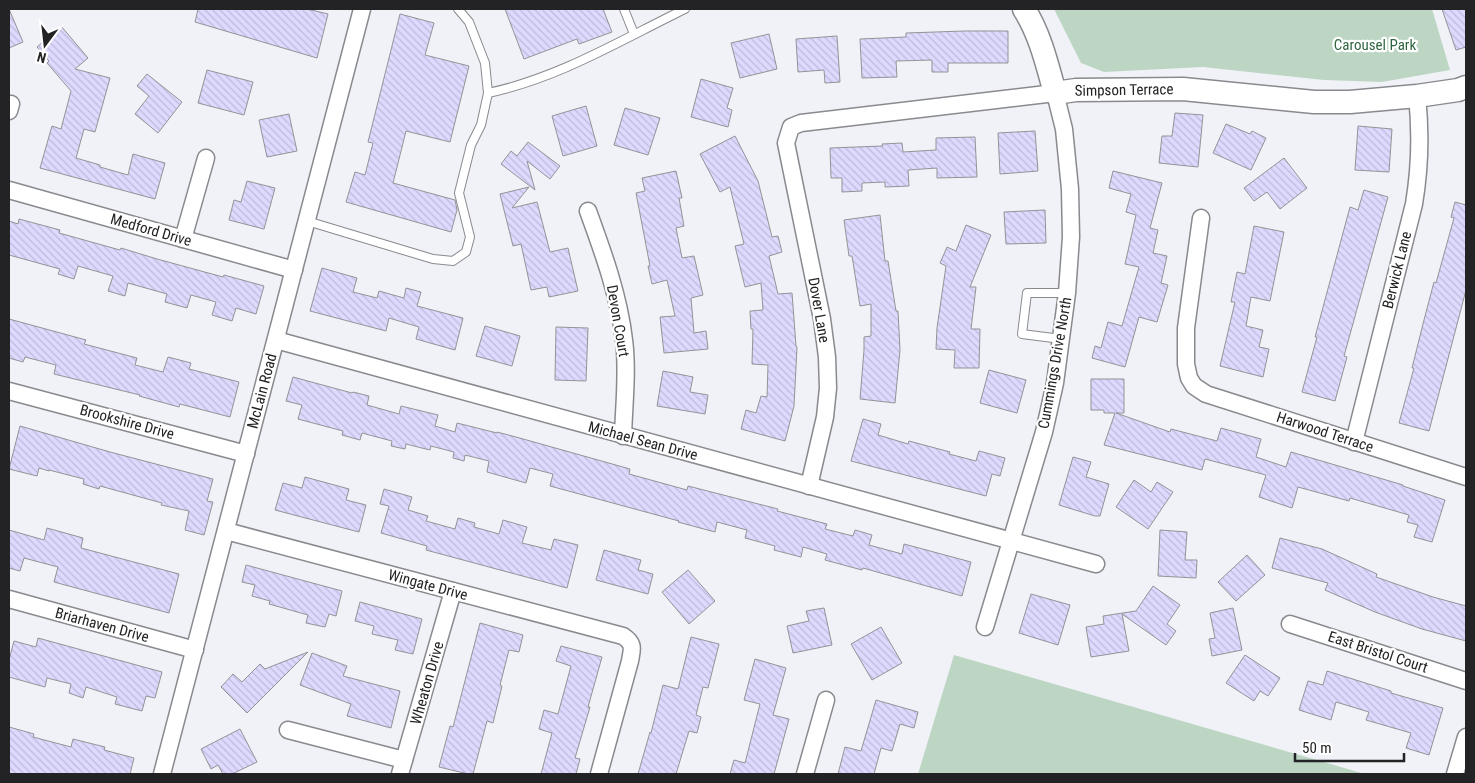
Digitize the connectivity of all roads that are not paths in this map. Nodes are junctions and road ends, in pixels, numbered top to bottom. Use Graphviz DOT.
graph roads {
  1 [pos="362,9"];
  2 [pos="458,9"];
  3 [pos="624,9"];
  4 [pos="685,9"];
  5 [pos="1024,9"];
  6 [pos="634,34"];
  7 [pos="1466,87"];
  8 [pos="488,93"];
  9 [pos="1055,93"];
  10 [pos="1417,96"];
  11 [pos="787,135"];
  12 [pos="206,158"];
  13 [pos="9,190"];
  14 [pos="588,211"];
  15 [pos="1201,218"];
  16 [pos="307,221"];
  17 [pos="183,239"];
  18 [pos="294,270"];
  19 [pos="1068,293"];
  20 [pos="1061,339"];
  21 [pos="276,340"];
  22 [pos="9,390"];
  23 [pos="623,436"];
  24 [pos="1354,442"];
  25 [pos="246,454"];
  26 [pos="1466,477"];
  27 [pos="809,486"];
  28 [pos="226,531"];
  29 [pos="1011,542"];
  30 [pos="1096,564"];
  31 [pos="453,591"];
  32 [pos="9,600"];
  33 [pos="1290,624"];
  34 [pos="985,627"];
  35 [pos="195,650"];
  36 [pos="1466,681"];
  37 [pos="826,700"];
  38 [pos="288,730"];
  39 [pos="1466,737"];
  40 [pos="402,767"];
  41 [pos="162,774"];
  42 [pos="599,774"];
  43 [pos="805,774"];
  44 [pos="1455,774"];
  1 -- 16 [label="street, McLain Road"];
  2 -- 8 [label="lane"];
  3 -- 6 [label="lane"];
  4 -- 6 [label="lane"];
  5 -- 9 [label="street"];
  6 -- 8 [label="lane"];
  7 -- 10 [label="street, Simpson Terrace"];
  8 -- 16 [label="lane"];
  9 -- 10 [label="street, Simpson Terrace"];
  9 -- 11 [label="street, Simpson Terrace"];
  9 -- 19 [label="street, Cummings Drive North"];
  10 -- 24 [label="street, Berwick Lane"];
  11 -- 27 [label="street, Dover Lane"];
  12 -- 17 [label="street"];
  13 -- 17 [label="street, Medford Drive"];
  14 -- 23 [label="street, Devon Court"];
  15 -- 24 [label="street, Harwood Terrace"];
  16 -- 18 [label="street, McLain Road"];
  17 -- 18 [label="street, Medford Drive"];
  18 -- 21 [label="street, McLain Road"];
  19 -- 20 [label="street, Cummings Drive North"];
  19 -- 20 [label="lane"];
  20 -- 29 [label="street, Cummings Drive North"];
  21 -- 23 [label="street, Michael Sean Drive"];
  21 -- 25 [label="street, McLain Road"];
  22 -- 25 [label="street, Brookshire Drive"];
  23 -- 27 [label="street, Michael Sean Drive"];
  24 -- 26 [label="street, Harwood Terrace"];
  25 -- 28 [label="street, McLain Road"];
  27 -- 29 [label="street, Michael Sean Drive"];
  28 -- 31 [label="street, Wingate Drive"];
  28 -- 35 [label="street, McLain Road"];
  29 -- 30 [label="street, Michael Sean Drive"];
  29 -- 34 [label="street, Cummings Drive North"];
  31 -- 40 [label="street, Wheaton Drive"];
  31 -- 42 [label="street, Wingate Drive"];
  32 -- 35 [label="street, Briarhaven Drive"];
  33 -- 36 [label="street, East Bristol Court"];
  35 -- 41 [label="street, McLain Road"];
  37 -- 43 [label="street"];
  38 -- 40 [label="street"];
  39 -- 44 [label="street"];
}
